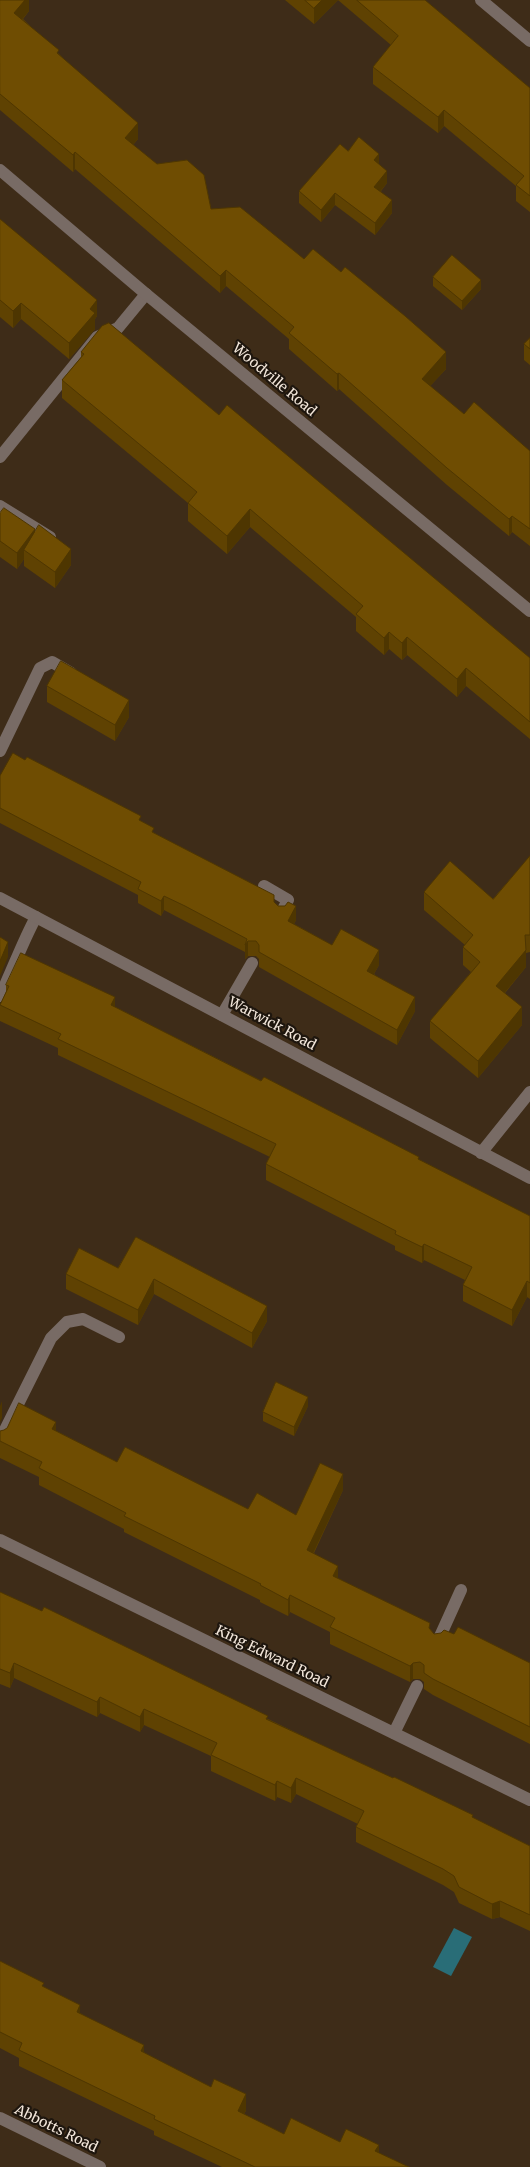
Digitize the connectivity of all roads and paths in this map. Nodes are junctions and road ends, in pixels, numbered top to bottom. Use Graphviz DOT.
graph roads {
  1 [pos="481,0"];
  2 [pos="530,41"];
  3 [pos="0,170"];
  4 [pos="146,294"];
  5 [pos="0,457"];
  6 [pos="0,506"];
  7 [pos="63,547"];
  8 [pos="530,611"];
  9 [pos="85,682"];
  10 [pos="0,751"];
  11 [pos="264,886"];
  12 [pos="0,898"];
  13 [pos="281,913"];
  14 [pos="36,917"];
  15 [pos="252,963"];
  16 [pos="0,996"];
  17 [pos="222,1015"];
  18 [pos="530,1092"];
  19 [pos="481,1153"];
  20 [pos="530,1178"];
  21 [pos="119,1337"];
  22 [pos="0,1440"];
  23 [pos="0,1540"];
  24 [pos="461,1590"];
  25 [pos="437,1643"];
  26 [pos="416,1686"];
  27 [pos="394,1733"];
  28 [pos="530,1800"];
  29 [pos="0,2118"];
  30 [pos="100,2167"];
  1 -- 2 [label="street"];
  3 -- 4 [label="street, Woodville Road"];
  4 -- 5 [label="street"];
  4 -- 8 [label="street, Woodville Road"];
  6 -- 7 [label="street"];
  9 -- 10 [label="street"];
  11 -- 13 [label="street"];
  12 -- 14 [label="street, Warwick Road"];
  14 -- 16 [label="street"];
  14 -- 17 [label="street, Warwick Road"];
  15 -- 17 [label="street"];
  17 -- 19 [label="street, Warwick Road"];
  18 -- 19 [label="street"];
  19 -- 20 [label="street, Warwick Road"];
  21 -- 22 [label="street"];
  23 -- 27 [label="street, King Edward Road"];
  24 -- 25 [label="street"];
  26 -- 27 [label="street"];
  27 -- 28 [label="street, King Edward Road"];
  29 -- 30 [label="street, Abbotts Road"];
}
